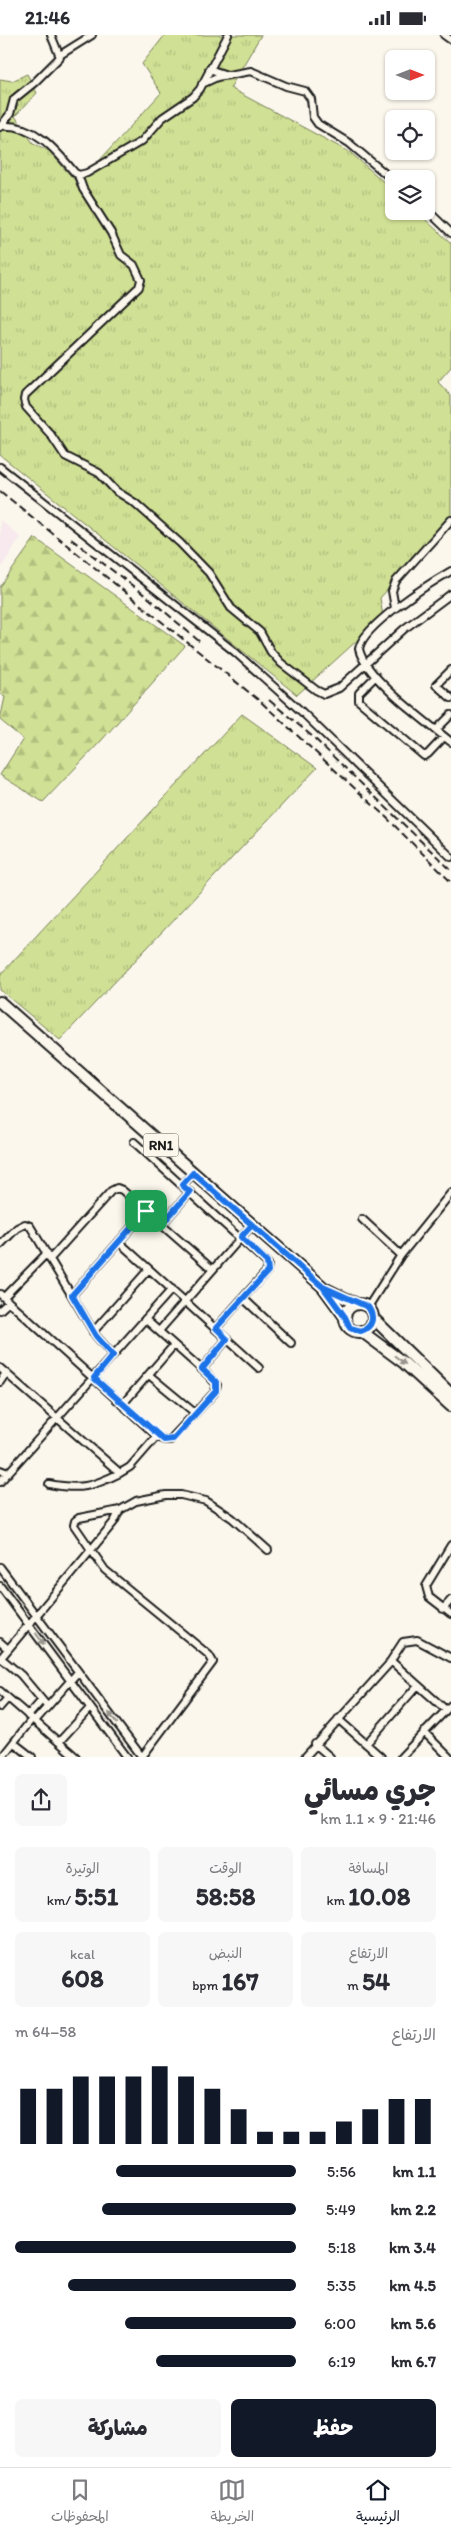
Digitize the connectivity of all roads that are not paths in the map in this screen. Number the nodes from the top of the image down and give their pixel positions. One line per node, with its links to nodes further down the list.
1 (51, 35): 6 (street)
2 (92, 35): 6 (street)
3 (228, 35): 7 (street)
4 (444, 35): 5 (street)
5 (451, 40)
6 (60, 55): 10 (street)
7 (209, 69): 8 (street); 9 (street)
8 (227, 75): 9 (street); 11 (street)
9 (202, 84): 12 (street)
10 (1, 127): 12 (street)
11 (385, 173)
12 (78, 175): 20 (street)
13 (435, 218): 14 (street)
14 (451, 233)
15 (0, 467): 28 (street)
16 (451, 520): 19 (street)
17 (451, 571): 19 (street)
18 (451, 594): 20 (street)
19 (395, 608): 20 (street)
20 (365, 663): 22 (street)
21 (451, 670): 23 (street)
22 (376, 676): 25 (street); 26 (street)
23 (451, 698)
24 (451, 715): 25 (street)
25 (436, 730): 26 (street)
26 (444, 737): 27 (street)
27 (451, 743)
28 (451, 857)
29 (0, 1002): 31 (main road, RN1)
30 (134, 1142): 32 (street)
31 (193, 1173): 32 (street); 38 (main road, RN1)
32 (182, 1185): 33 (street)
33 (190, 1192): 37 (street); 39 (street)
34 (451, 1193): 42 (street)
35 (146, 1211): 37 (street); 40 (street); 43 (street)
36 (362, 1219): 42 (street)
37 (162, 1224): 44 (street)
38 (252, 1225): 39 (street); 46 (main road, RN1)
39 (241, 1237): 44 (street); 50 (street)
40 (119, 1242): 45 (street); 48 (street)
41 (0, 1245): 43 (street)
42 (401, 1255): 53 (street)
43 (48, 1256): 48 (street); 49 (street)
44 (212, 1269): 51 (street)
45 (148, 1270): 47 (street); 61 (street)
46 (323, 1287): 52 (main road, RN1); 55 (main road, RN1)
47 (172, 1289): 51 (street); 57 (street)
48 (72, 1295): 61 (street)
49 (4, 1297): 54 (street); 71 (street)
50 (243, 1298): 58 (street); 63 (street)
51 (184, 1301): 58 (street); 59 (street)
52 (357, 1304): 53 (main road, RN1); 55 (main road)
53 (368, 1307): 56 (main road)
54 (0, 1310)
55 (345, 1317): 60 (main road, RN1)
56 (373, 1318): 60 (main road); 73 (main road)
57 (145, 1319): 59 (street); 65 (street)
58 (216, 1328): 62 (street)
59 (159, 1331): 64 (street)
60 (361, 1331): 75 (main road, RN1, one-way to 75)
61 (93, 1332): 65 (street)
62 (227, 1339): 67 (street); 68 (street)
63 (291, 1343)
64 (174, 1345): 68 (street); 70 (street)
65 (113, 1355): 71 (street)
66 (0, 1368): 69 (street)
67 (259, 1368)
68 (202, 1369): 76 (street)
69 (6, 1373): 72 (street); 77 (street)
70 (150, 1375): 74 (street); 76 (street)
71 (94, 1378): 74 (street); 77 (street)
72 (0, 1382)
73 (451, 1394)
74 (122, 1405): 78 (street)
75 (451, 1405)
76 (195, 1413): 78 (street)
77 (57, 1417): 80 (street); 81 (street)
78 (157, 1436): 81 (street)
79 (0, 1469): 80 (street)
80 (8, 1473): 82 (street)
81 (120, 1473): 83 (street)
82 (0, 1482)
83 (48, 1484)
84 (120, 1510): 86 (street); 86 (street); 87 (street)
85 (451, 1545): 91 (street)
86 (91, 1550): 93 (street); 121 (street)
87 (268, 1551)
88 (0, 1567): 93 (street)
89 (0, 1586): 94 (street)
90 (451, 1600): 91 (street)
91 (443, 1609): 92 (street)
92 (451, 1614)
93 (36, 1615): 94 (street); 100 (street)
94 (29, 1623): 96 (street); 101 (street, one-way to 101)
95 (0, 1642): 96 (street)
96 (8, 1649): 98 (street)
97 (451, 1657): 99 (street)
98 (1, 1658): 105 (street)
99 (391, 1661): 102 (street); 111 (street)
100 (78, 1672): 101 (street); 121 (street, one-way to 100)
101 (70, 1680): 106 (street); 108 (street)
102 (418, 1685): 109 (street); 116 (street)
103 (0, 1691): 104 (street)
104 (7, 1699): 107 (street); 110 (street)
105 (42, 1700): 106 (street); 110 (street)
106 (47, 1706): 110 (street)
107 (0, 1707)
108 (90, 1708): 113 (street); 120 (street)
109 (449, 1708): 112 (street)
110 (32, 1719): 113 (street); 114 (street)
111 (338, 1719): 115 (street); 116 (street)
112 (424, 1733): 125 (street); 126 (street)
113 (59, 1742): 119 (street)
114 (14, 1743): 117 (street); 118 (street)
115 (315, 1744): 122 (street); 123 (street)
116 (366, 1745): 124 (street)
117 (2, 1757)
118 (32, 1757)
119 (76, 1757)
120 (127, 1757)
121 (142, 1757)
122 (305, 1757)
123 (330, 1757)
124 (381, 1757)
125 (401, 1757)
126 (449, 1757)

